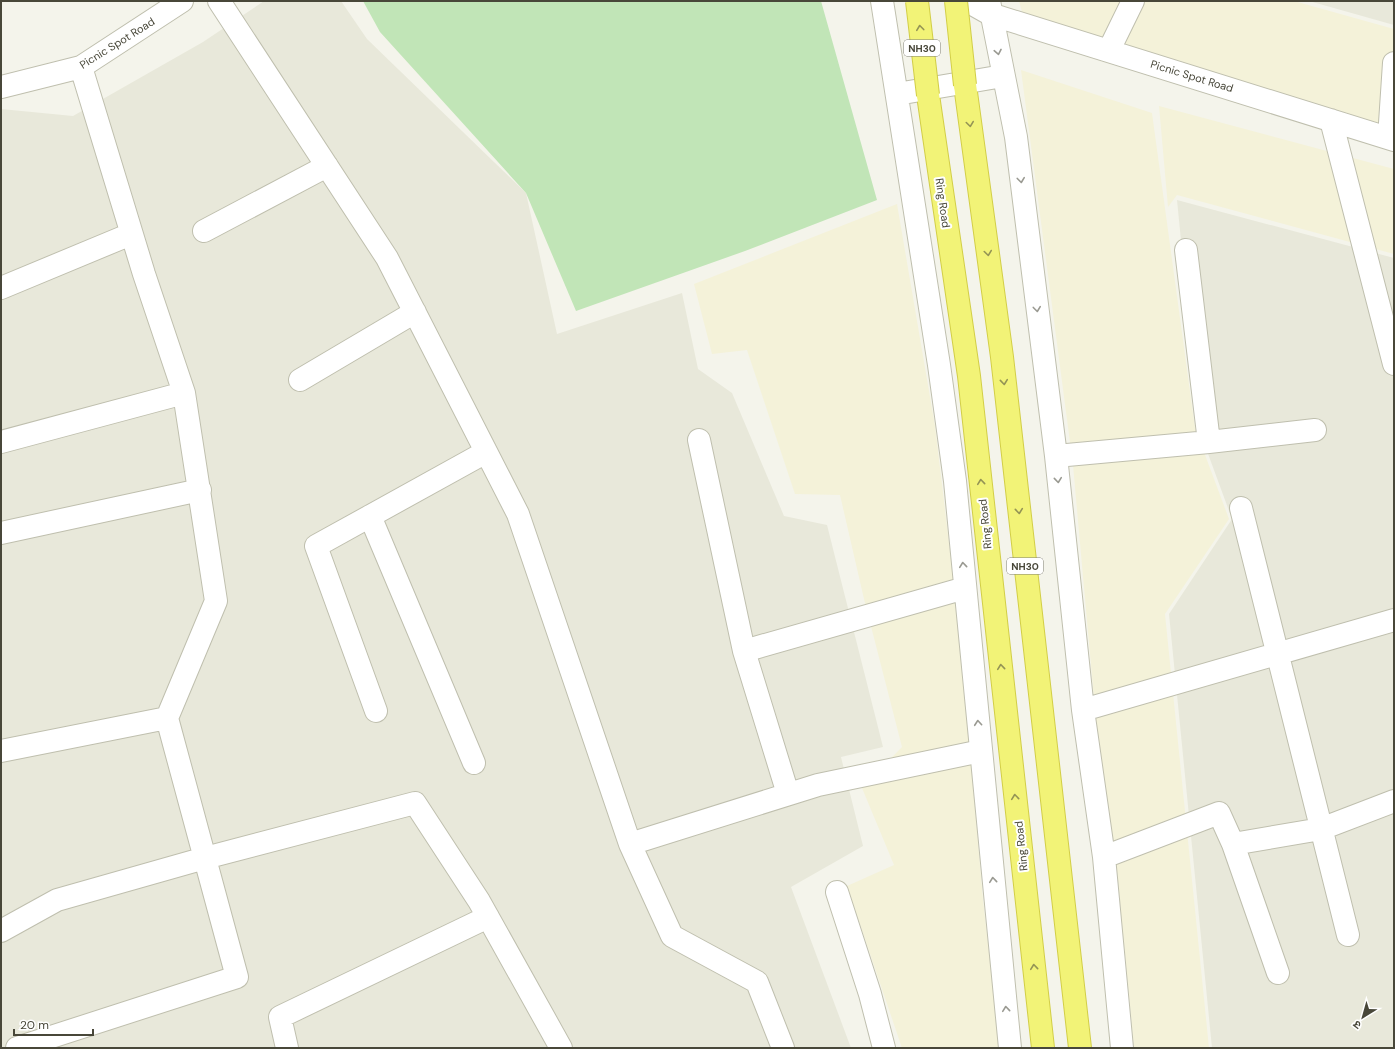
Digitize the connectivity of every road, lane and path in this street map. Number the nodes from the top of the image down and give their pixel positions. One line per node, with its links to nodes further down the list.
1 (182, 1): 11 (street, Picnic Spot Road)
2 (219, 1): 17 (street)
3 (882, 1): 14 (street)
4 (917, 1): 64 (highway, Ring Road / NH30, one-way to 4, bridge)
5 (956, 1): 65 (highway, NH30, one-way to 65, bridge)
6 (967, 1): 8 (street, Picnic Spot Road)
7 (1133, 1): 9 (street)
8 (990, 7): 9 (street, Picnic Spot Road); 12 (street, one-way to 12)
9 (1108, 50): 15 (street, Picnic Spot Road)
10 (1394, 63): 16 (street)
11 (81, 67): 13 (street, Picnic Spot Road); 19 (street)
12 (1003, 76): 14 (street); 31 (street, one-way to 31)
13 (1, 87)
14 (897, 94): 36 (street, one-way to 14)
15 (1331, 120): 16 (street, Picnic Spot Road); 23 (street)
16 (1392, 139)
17 (327, 166): 18 (street); 22 (street)
18 (204, 231)
19 (132, 234): 21 (street); 25 (street)
20 (1186, 250): 29 (street)
21 (1, 288)
22 (415, 312): 24 (street); 30 (street)
23 (1394, 364)
24 (300, 380)
25 (184, 393): 28 (street); 32 (street)
26 (1315, 430): 29 (street)
27 (699, 440): 38 (street)
28 (1, 442)
29 (1209, 442): 31 (street)
30 (486, 452): 34 (street); 49 (street)
31 (1056, 456): 40 (street, one-way to 40)
32 (200, 490): 35 (street); 42 (street)
33 (1241, 508): 39 (street)
34 (370, 516): 41 (street); 45 (street)
35 (1, 533)
36 (965, 588): 38 (street); 43 (street, one-way to 36)
37 (1394, 620): 39 (street)
38 (744, 651): 46 (street)
39 (1277, 654): 40 (street); 48 (street)
40 (1084, 710): 51 (street)
41 (376, 711)
42 (167, 718): 44 (street); 52 (street)
43 (981, 750): 46 (street); 63 (street, one-way to 43)
44 (1, 751)
45 (474, 763)
46 (788, 794): 49 (street)
47 (1394, 801): 48 (street)
48 (1321, 829): 50 (street); 56 (street)
49 (630, 844): 61 (street)
50 (1233, 844): 51 (street); 57 (street)
51 (1104, 857): 66 (street)
52 (205, 858): 54 (street); 55 (street); 58 (street)
53 (838, 892): 62 (street)
54 (488, 917): 59 (street); 60 (street)
55 (1, 932)
56 (1348, 935)
57 (1278, 973)
58 (17, 1048)
59 (286, 1048)
60 (561, 1048)
61 (783, 1048)
62 (884, 1048)
63 (1010, 1048)
64 (1043, 1048)
65 (1080, 1048)
66 (1122, 1048)

